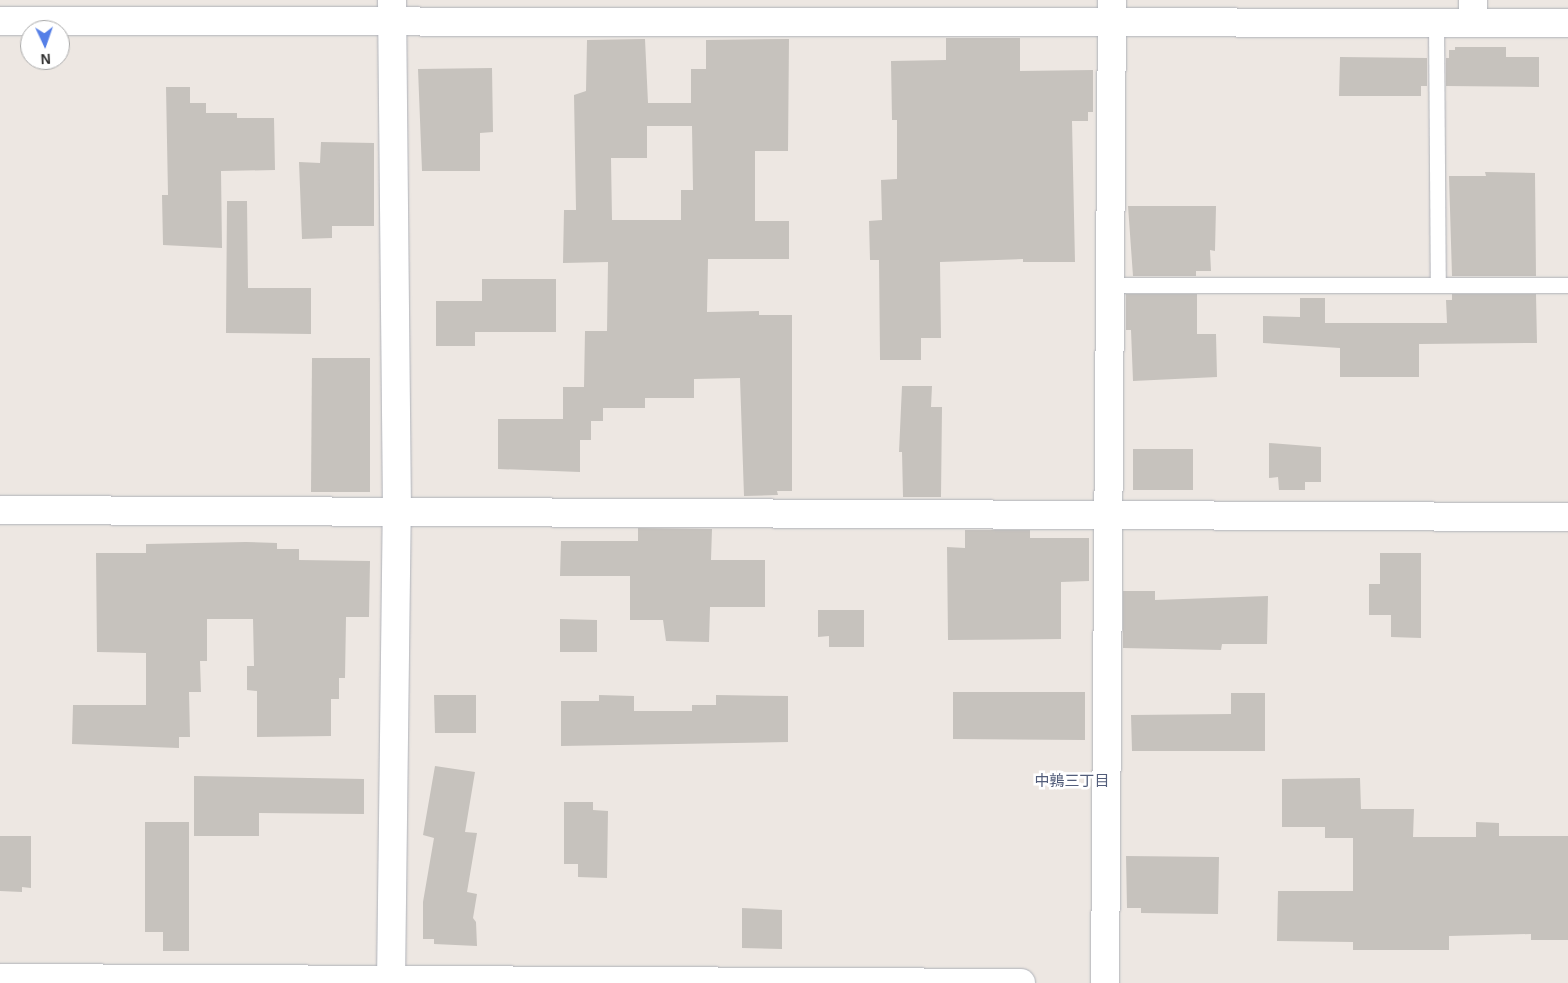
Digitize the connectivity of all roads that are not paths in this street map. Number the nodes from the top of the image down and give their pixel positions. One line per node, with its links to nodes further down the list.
1 (1112, 10): 2 (street); 6 (street); 8 (street)
2 (628, 11): 3 (street)
3 (392, 12): 5 (street); 12 (street)
4 (1473, 12): 6 (street); 7 (street)
5 (0, 21)
6 (1436, 23): 9 (lane)
7 (1568, 23)
8 (1110, 285): 9 (lane); 13 (street)
9 (1438, 285): 10 (lane)
10 (1568, 285)
11 (0, 510): 12 (street)
12 (397, 513): 13 (street); 16 (street)
13 (1109, 514): 14 (street); 18 (street)
14 (1568, 516)
15 (0, 978): 16 (street)
16 (391, 982): 17 (street)
17 (1021, 983)
18 (1105, 983)

